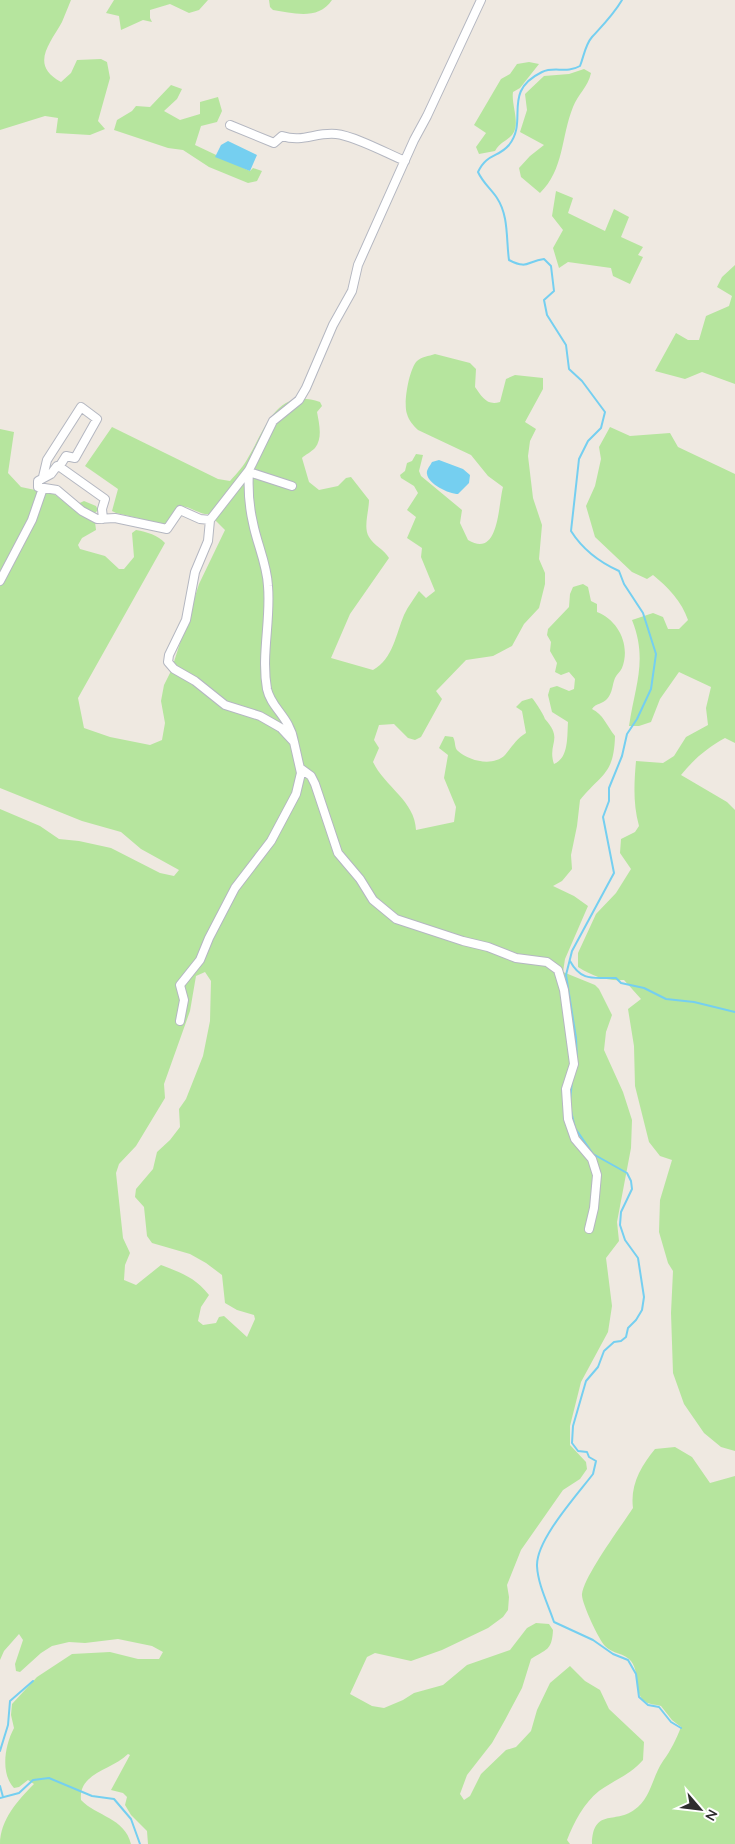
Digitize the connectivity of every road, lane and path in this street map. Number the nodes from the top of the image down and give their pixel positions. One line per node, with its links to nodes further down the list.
1 (481, 0): 3 (street)
2 (230, 125): 3 (street)
3 (405, 161): 5 (street)
4 (59, 466): 6 (street); 6 (street); 9 (street)
5 (249, 471): 7 (street); 10 (street); 12 (street)
6 (42, 477): 8 (street)
7 (292, 486)
8 (43, 488): 9 (street); 11 (street)
9 (103, 519): 10 (street)
10 (210, 520): 12 (street)
11 (0, 582)
12 (294, 742): 13 (street)
13 (300, 768): 14 (street); 15 (street)
14 (180, 1021)
15 (589, 1229)

